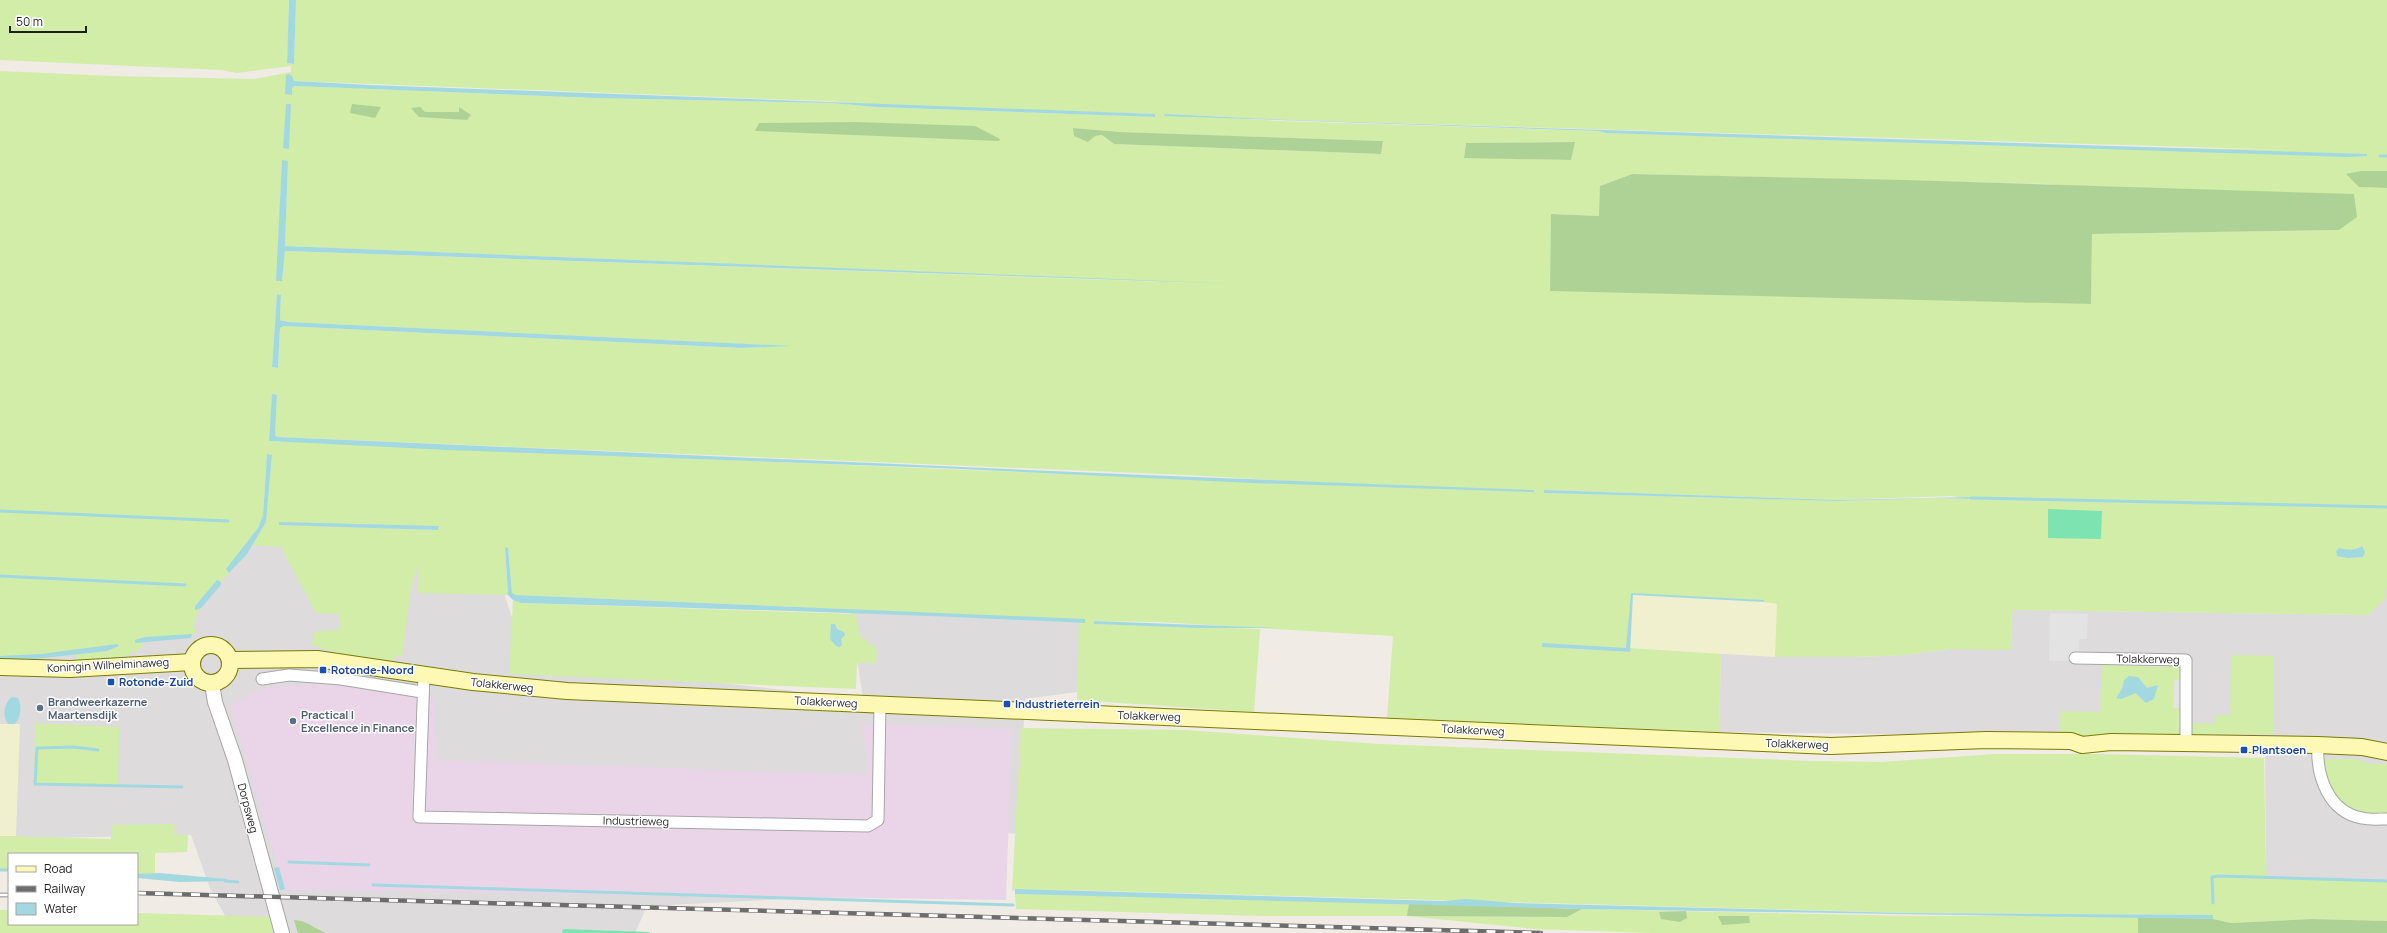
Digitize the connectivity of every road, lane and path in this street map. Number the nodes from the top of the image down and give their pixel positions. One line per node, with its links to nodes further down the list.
1 (2075, 658): 10 (street, Tolakkerweg)
2 (230, 660): 3 (main road); 5 (main road, Tolakkerweg); 7 (main road)
3 (192, 662): 4 (main road, Koningin Wilhelminaweg); 7 (main road)
4 (0, 667)
5 (424, 675): 8 (street, Industrieweg); 9 (main road, Tolakkerweg)
6 (262, 679): 8 (street)
7 (212, 684): 14 (street, Dorpsweg)
8 (422, 692): 9 (street, Industrieweg)
9 (880, 704): 10 (main road, Tolakkerweg)
10 (2186, 744): 11 (main road, Tolakkerweg)
11 (2318, 745): 12 (main road, Tolakkerweg); 13 (street)
12 (2387, 752)
13 (2387, 819)
14 (282, 933)

